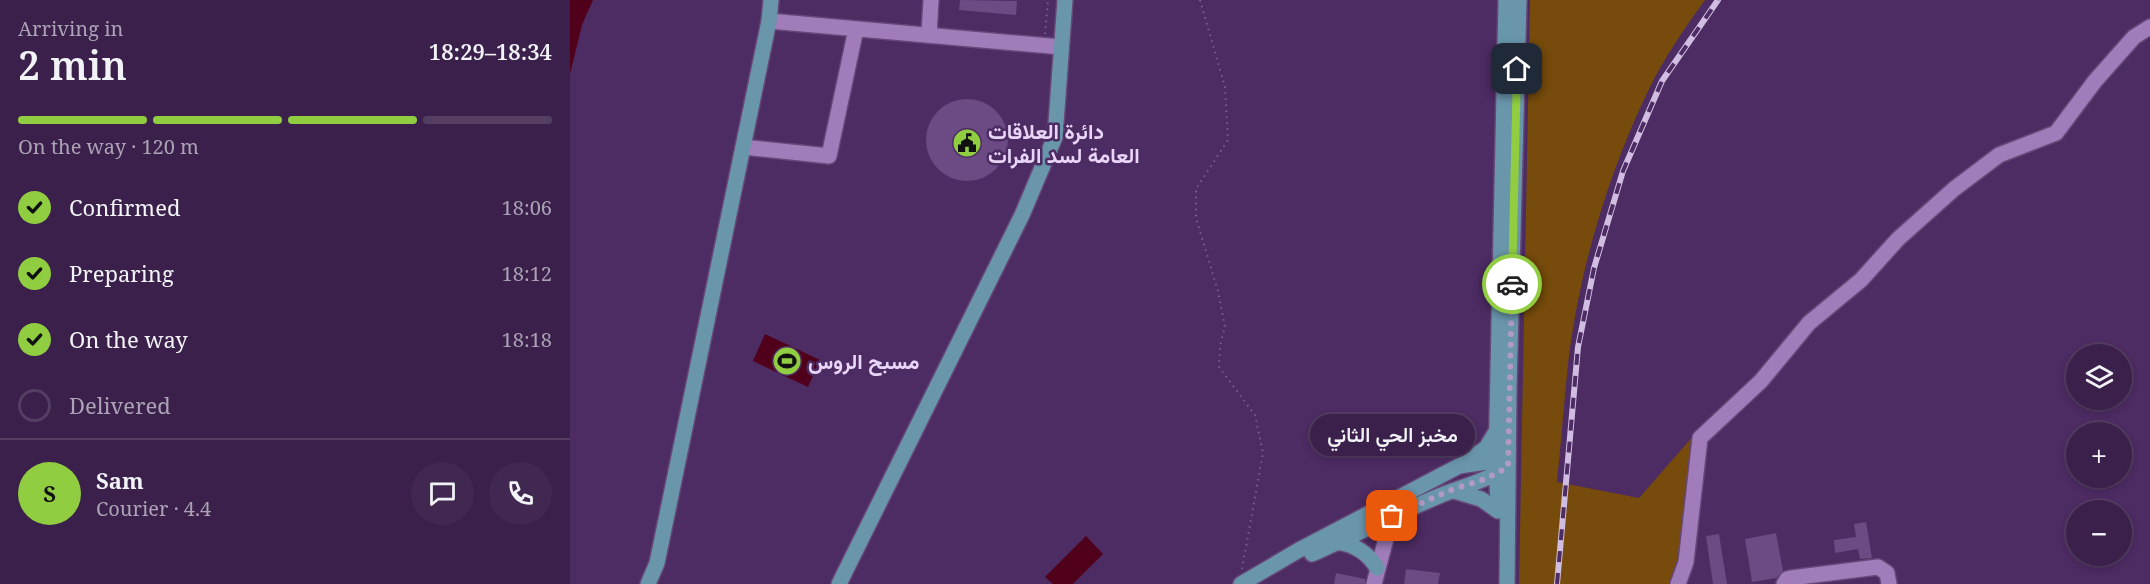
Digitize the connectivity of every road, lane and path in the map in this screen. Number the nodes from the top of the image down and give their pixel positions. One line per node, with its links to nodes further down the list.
1 (771, 0): 8 (main road)
2 (931, 0): 11 (street)
3 (1048, 0): 12 (path)
4 (1065, 0): 13 (main road)
5 (1200, 0): 23 (path)
6 (1506, 0): 15 (main road)
7 (1519, 0): 17 (main road)
8 (769, 21): 10 (street); 14 (main road)
9 (2150, 27): 29 (street)
10 (856, 29): 11 (street); 14 (street)
11 (929, 35): 12 (street)
12 (1044, 46): 13 (street)
13 (1061, 47): 25 (main road)
14 (743, 147): 24 (main road)
15 (1497, 430): 16 (main road); 17 (main road)
16 (1459, 466): 17 (main road); 19 (main road)
17 (1500, 468): 18 (main road); 20 (main road); 28 (main road)
18 (1451, 490): 19 (main road); 20 (main road)
19 (1392, 509): 21 (main road); 22 (street); 23 (main road)
20 (1498, 511): 27 (main road)
21 (1338, 542): 22 (main road); 23 (main road)
22 (1377, 568): 26 (street)
23 (1244, 579)
24 (648, 584)
25 (839, 584)
26 (1374, 584)
27 (1497, 584)
28 (1507, 584)
29 (1678, 584)
30 (1784, 584): 31 (street)
31 (1889, 584)

